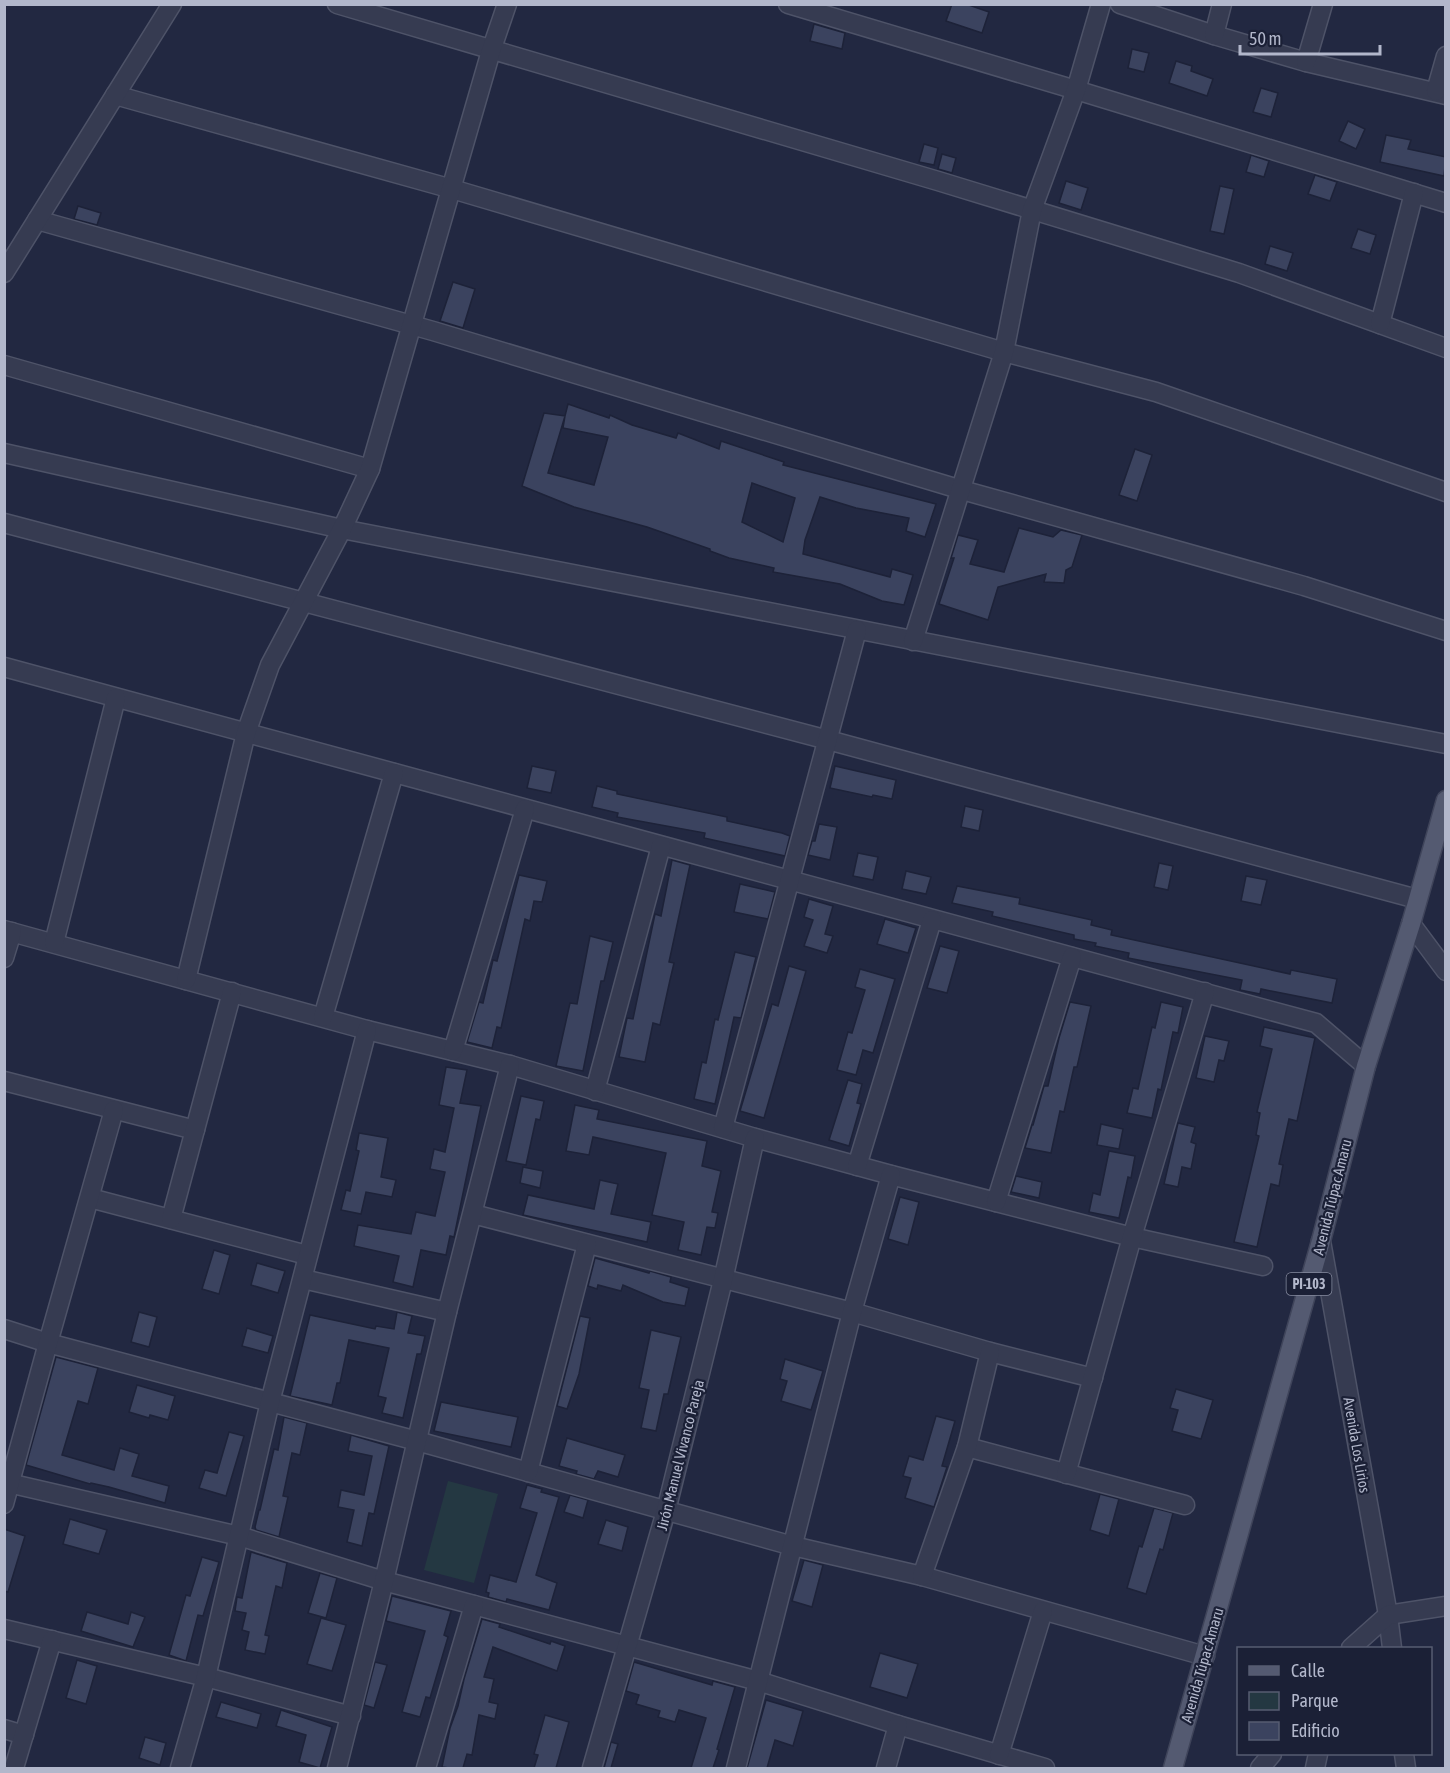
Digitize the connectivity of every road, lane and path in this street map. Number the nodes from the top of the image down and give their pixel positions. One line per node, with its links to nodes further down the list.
1 (172, 4): 15 (street)
2 (337, 4): 10 (street)
3 (507, 4): 10 (street)
4 (788, 4): 13 (street)
5 (1101, 4): 13 (street)
6 (1120, 4): 9 (street)
7 (1222, 4): 9 (street)
8 (1323, 4): 12 (street)
9 (1214, 35): 12 (street)
10 (491, 51): 16 (street); 19 (street)
11 (1446, 56): 14 (street)
12 (1306, 62): 14 (street)
13 (1076, 90): 17 (street); 19 (street)
14 (1441, 93)
15 (116, 96): 16 (street); 20 (street)
16 (452, 189): 22 (street); 25 (street)
17 (1414, 194): 18 (street); 23 (street)
18 (1446, 203)
19 (1032, 210): 23 (street); 25 (street)
20 (38, 220): 21 (street); 22 (street)
21 (4, 273)
22 (411, 324): 28 (street); 29 (street)
23 (1380, 324): 24 (street)
24 (1446, 348)
25 (1004, 352): 29 (street); 30 (street)
26 (4, 365): 28 (street)
27 (4, 453): 32 (street)
28 (370, 469): 32 (street)
29 (962, 490): 35 (street); 36 (street)
30 (1446, 492)
31 (4, 523): 33 (street)
32 (342, 529): 33 (street); 34 (street)
33 (303, 601): 39 (street); 40 (street)
34 (857, 630): 36 (street); 40 (street)
35 (1446, 631)
36 (914, 641): 41 (street)
37 (4, 667): 38 (street)
38 (116, 698): 39 (street); 51 (street)
39 (246, 733): 42 (street); 55 (street)
40 (828, 740): 46 (street); 47 (street)
41 (1446, 744)
42 (394, 773): 43 (street); 58 (street)
43 (525, 809): 45 (street); 60 (street)
44 (1444, 814): 47 (main road, Avenida Túpac Amaru / PI-103)
45 (661, 846): 46 (street); 64 (street)
46 (790, 881): 48 (street); 66 (street)
47 (1418, 899): 49 (main road, Avenida Túpac Amaru / PI-103)
48 (932, 920): 52 (street); 69 (street)
49 (1411, 924): 54 (street); 62 (main road, Avenida Túpac Amaru / PI-103)
50 (8, 931): 51 (street); 53 (street)
51 (54, 943): 55 (street)
52 (1072, 957): 57 (street); 72 (street)
53 (4, 958)
54 (1446, 971)
55 (186, 980): 56 (street)
56 (232, 992): 58 (street); 67 (street)
57 (1205, 992): 62 (street); 75 (street)
58 (323, 1017): 59 (street)
59 (367, 1030): 60 (street); 78 (street)
60 (453, 1051): 61 (street)
61 (510, 1065): 64 (street); 73 (street)
62 (1366, 1066): 76 (main road, Avenida Túpac Amaru / PI-103)
63 (4, 1081): 65 (street)
64 (595, 1090): 66 (street)
65 (114, 1110): 67 (street); 71 (street)
66 (723, 1128): 68 (street)
67 (195, 1130): 74 (street)
68 (755, 1138): 69 (street); 81 (street, Jirón Manuel Vivanco Pareja)
69 (857, 1166): 70 (street)
70 (891, 1175): 72 (street); 83 (street)
71 (90, 1198): 74 (street); 85 (street)
72 (996, 1202): 75 (street)
73 (473, 1214): 77 (street); 82 (street)
74 (171, 1220): 78 (street)
75 (1132, 1237): 79 (street); 87 (street)
76 (1321, 1241): 104 (street, Avenida Los Lirios); 110 (main road, Avenida Túpac Amaru / PI-103)
77 (587, 1244): 81 (street); 91 (street)
78 (307, 1255): 80 (street)
79 (1263, 1266)
80 (303, 1279): 82 (street); 88 (street)
81 (723, 1280): 83 (street); 96 (street, Jirón Manuel Vivanco Pareja)
82 (447, 1312): 89 (street)
83 (852, 1312): 86 (street); 98 (street)
84 (4, 1329): 85 (street)
85 (48, 1343): 88 (street); 93 (street)
86 (990, 1352): 87 (street); 90 (street)
87 (1093, 1378): 92 (street)
88 (270, 1402): 89 (street); 97 (street)
89 (417, 1441): 91 (street); 100 (street)
90 (967, 1447): 92 (street); 99 (street)
91 (528, 1472): 96 (street)
92 (1066, 1474): 95 (street)
93 (7, 1483): 94 (street); 97 (street)
94 (4, 1504)
95 (1185, 1505)
96 (666, 1511): 98 (street); 107 (street, Jirón Manuel Vivanco Pareja)
97 (239, 1536): 100 (street); 111 (street)
98 (794, 1546): 99 (street); 112 (street)
99 (922, 1576): 103 (street)
100 (384, 1581): 101 (street); 113 (street)
101 (474, 1605): 107 (street); 122 (street)
102 (1446, 1606): 104 (street)
103 (1043, 1611): 110 (street); 117 (street)
104 (1388, 1615): 108 (street); 109 (street, Avenida Los Lirios)
105 (4, 1629): 106 (street)
106 (52, 1640): 111 (street); 116 (street)
107 (627, 1646): 112 (street); 123 (street, Jirón Manuel Vivanco Pareja)
108 (1352, 1647)
109 (1392, 1647)
110 (1205, 1656): 127 (main road, Avenida Túpac Amaru / PI-103)
111 (206, 1677): 113 (street); 120 (street)
112 (758, 1681): 114 (street); 124 (street)
113 (351, 1716): 121 (street)
114 (898, 1725): 117 (street); 125 (street)
115 (4, 1729): 116 (street)
116 (24, 1735): 119 (street)
117 (999, 1755): 126 (street)
118 (1271, 1755): 128 (street)
119 (14, 1768)
120 (180, 1768)
121 (337, 1768)
122 (426, 1768)
123 (592, 1768)
124 (736, 1768)
125 (886, 1768)
126 (1045, 1768)
127 (1173, 1768)
128 (1260, 1768)

